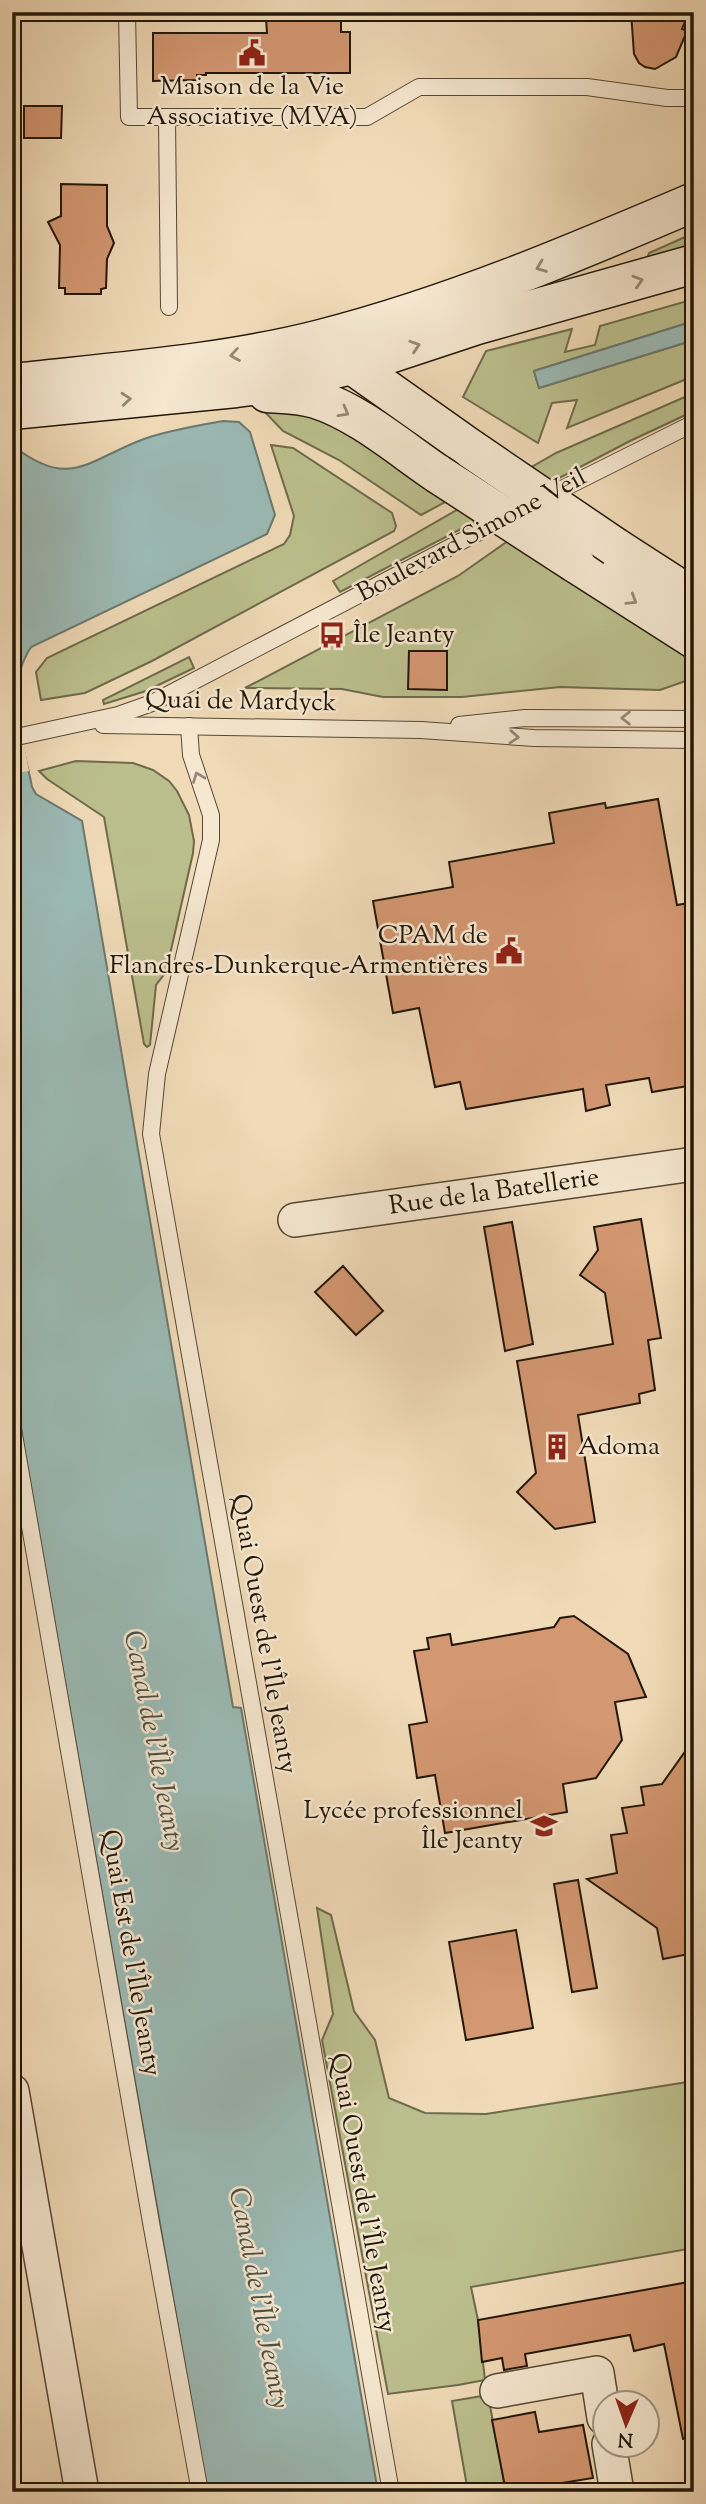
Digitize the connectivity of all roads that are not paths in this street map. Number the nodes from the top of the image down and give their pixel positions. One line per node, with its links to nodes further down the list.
1 (127, 12): 3 (lane)
2 (694, 98): 3 (lane)
3 (167, 117): 7 (lane)
4 (694, 202): 9 (main road, one-way to 9)
5 (694, 226): 8 (main road)
6 (694, 264): 8 (main road, one-way to 6)
7 (169, 307)
8 (477, 325): 10 (main road, one-way to 8)
9 (303, 343): 10 (main road); 13 (main road, one-way to 13)
10 (353, 365): 12 (main road); 16 (main road, bridge)
11 (12, 383): 13 (main road)
12 (205, 391): 13 (main road, one-way to 12); 17 (main road, one-way to 17, bridge)
13 (57, 392): 14 (main road)
14 (12, 410)
15 (694, 423): 20 (lane, Boulevard Simone Veil)
16 (694, 598)
17 (694, 639)
18 (694, 719): 21 (lane, Quai de Mardyck, one-way to 21)
19 (189, 726): 20 (lane, Quai de Mardyck); 21 (lane, Quai de Mardyck); 33 (lane, Quai Ouest de l'Île Jeanty, one-way to 19)
20 (59, 728): 22 (lane)
21 (422, 730): 23 (lane, Quai de Mardyck, one-way to 23)
22 (12, 738)
23 (694, 740)
24 (694, 1164): 25 (street, Rue de la Batellerie)
25 (295, 1220)
26 (12, 1423): 32 (lane, Quai Est de l'Île Jeanty)
27 (12, 2091): 31 (street)
28 (599, 2388): 29 (street)
29 (497, 2390)
30 (611, 2458): 34 (street)
31 (82, 2492)
32 (201, 2492)
33 (391, 2492)
34 (617, 2492)

